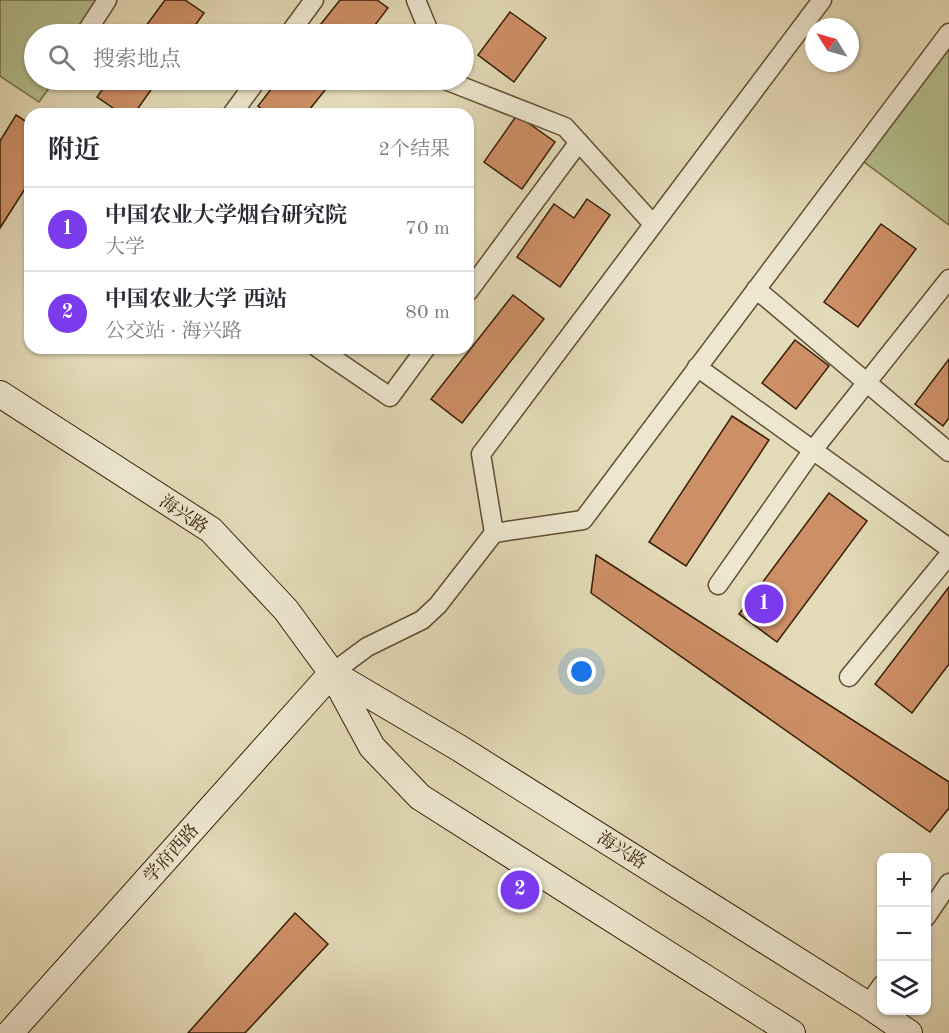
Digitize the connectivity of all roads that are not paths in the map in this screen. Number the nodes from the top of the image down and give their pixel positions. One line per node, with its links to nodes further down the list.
1 (106, 0): 5 (street)
2 (314, 0): 6 (street)
3 (416, 0): 7 (street)
4 (822, 0): 13 (street)
5 (91, 24)
6 (296, 24)
7 (426, 24)
8 (949, 33): 16 (street)
9 (250, 90): 11 (street)
10 (471, 90): 12 (street)
11 (236, 108)
12 (579, 142): 13 (street); 15 (street)
13 (653, 224): 24 (street)
14 (949, 279): 20 (street)
15 (474, 284)
16 (756, 289): 19 (street); 20 (street)
17 (327, 354): 18 (street)
18 (422, 354)
19 (697, 367): 22 (street); 24 (street)
20 (867, 383): 22 (street); 23 (street)
21 (0, 394): 28 (street, 海兴路)
22 (813, 450): 25 (street); 27 (street)
23 (949, 452)
24 (494, 533): 28 (street)
25 (949, 548)
26 (949, 555): 29 (street)
27 (718, 585)
28 (332, 673): 32 (street, 海兴路); 33 (street, 学府西路); 34 (street, 海兴路)
29 (849, 677)
30 (949, 883): 31 (street)
31 (931, 911)
32 (875, 995): 35 (street, 海兴路)
33 (10, 1033)
34 (792, 1033)
35 (909, 1033)

